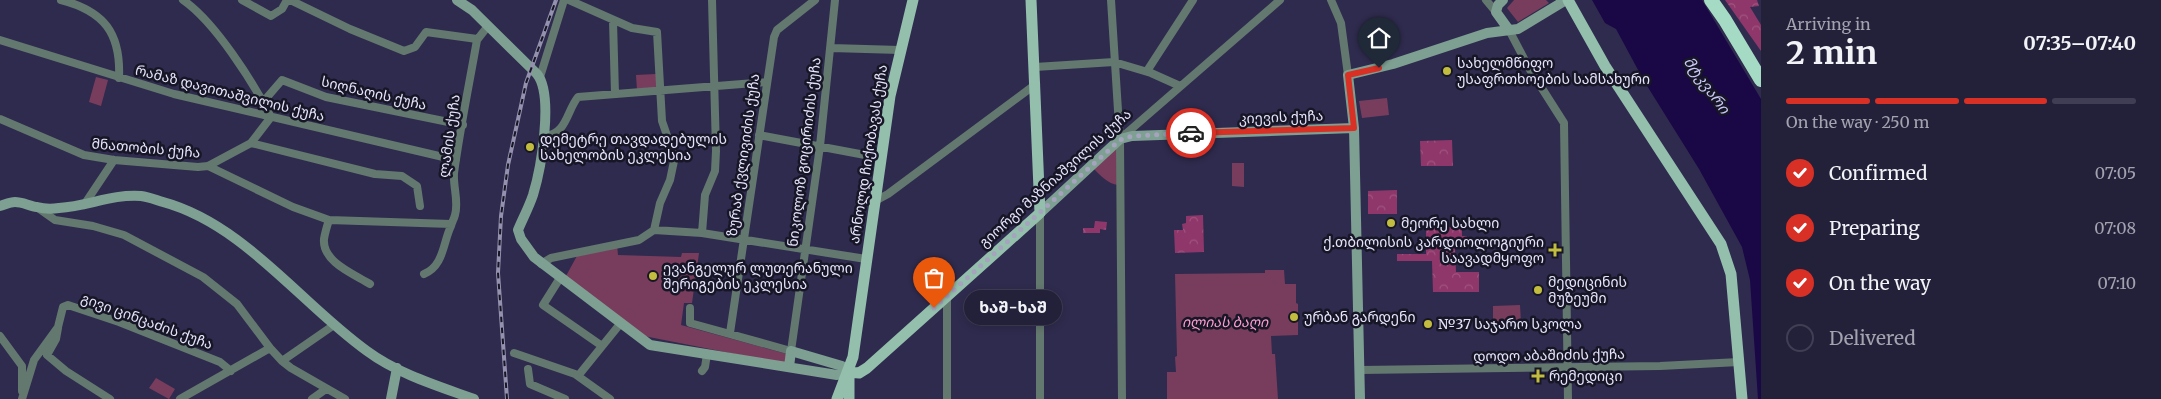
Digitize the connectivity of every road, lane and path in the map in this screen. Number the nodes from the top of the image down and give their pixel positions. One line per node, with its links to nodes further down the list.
1 (61, 0): 37 (street)
2 (242, 0): 3 (street)
3 (288, 0): 27 (street)
4 (457, 0): 24 (street)
5 (564, 0): 36 (street)
6 (570, 0): 23 (street)
7 (712, 0): 42 (street)
8 (815, 0): 39 (street, ზურაბ ქვლივიძის ქუჩა)
9 (835, 0): 29 (street, ნიკოლოზ გოცირიძის ქუჩა)
10 (912, 0): 30 (main road, არნოლდ ჩიქობავას ქუჩა)
11 (1031, 0): 32 (main road)
12 (1111, 0): 31 (street)
13 (1193, 0): 34 (street)
14 (1280, 0): 41 (street, გიორგი მაზნიაშვილის ქუჩა)
15 (1331, 0): 35 (street)
16 (1486, 0): 22 (street)
17 (1503, 0): 22 (street)
18 (1567, 0): 26 (street); 91 (main road)
19 (1711, 0): 38 (highway)
20 (1719, 0): 33 (highway)
21 (187, 1): 45 (street)
22 (1498, 14): 25 (street); 26 (street)
23 (612, 21): 43 (street); 44 (street)
24 (488, 26): 27 (street); 36 (street)
25 (1497, 30): 26 (street); 35 (street)
26 (1509, 30): 93 (street)
27 (477, 39): 48 (street, ლამის ქუჩა)
28 (0, 40): 37 (street, რამაზ დავითაშვილის ქუჩა)
29 (831, 48): 30 (street); 54 (street, ნიკოლოზ გოცირიძის ქუჩა)
30 (900, 50): 55 (main road, არნოლდ ჩიქობავას ქუჩა)
31 (1114, 62): 32 (street); 34 (street); 52 (street)
32 (1035, 67): 40 (main road)
33 (1761, 67)
34 (1147, 71): 41 (street)
35 (1348, 75): 49 (street)
36 (539, 76): 51 (street)
37 (119, 78): 46 (street, რამაზ დავითაშვილის ქუჩა)
38 (1761, 80)
39 (767, 82): 42 (street); 50 (street, ზურაბ ქვლივიძის ქუჩა)
40 (1036, 84): 60 (street); 66 (main road)
41 (1180, 86): 52 (street, გიორგი მაზნიაშვილის ქუჩა)
42 (713, 87): 43 (street); 70 (street)
43 (661, 90): 44 (street); 69 (street)
44 (616, 94): 51 (street)
45 (263, 102): 46 (street); 48 (street, სიღნაღის ქუჩა)
46 (271, 117): 53 (street); 57 (street, რამაზ დავითაშვილის ქუჩა)
47 (0, 119): 56 (street, მნათობის ქუჩა)
48 (463, 125): 57 (street, ლამის ქუჩა)
49 (1354, 128): 52 (street, კიევის ქუჩა); 96 (street)
50 (759, 135): 54 (street); 71 (street, ზურაბ ქვლივიძის ქუჩა)
51 (545, 136): 74 (street)
52 (1120, 140): 66 (street, გიორგი მაზნიაშვილის ქუჩა); 115 (street)
53 (251, 143): 58 (street); 64 (street)
54 (820, 146): 55 (street); 72 (street, ნიკოლოზ გოცირიძის ქუჩა)
55 (881, 158): 60 (main road, არნოლდ ჩიქობავას ქუჩა)
56 (114, 160): 58 (street, მნათობის ქუჩა); 62 (street)
57 (456, 160): 68 (street, ლამის ქუჩა)
58 (208, 166): 67 (street)
59 (0, 198): 61 (street)
60 (875, 201): 73 (main road, არნოლდ ჩიქობავას ქუჩა)
61 (14, 202): 63 (street); 65 (street)
62 (84, 205): 65 (street); 81 (street)
63 (0, 206)
64 (420, 206)
65 (38, 208): 86 (street)
66 (1040, 213): 78 (main road, გიორგი მაზნიაშვილის ქუჩა); 114 (street)
67 (329, 220): 68 (street); 77 (street)
68 (451, 224): 75 (street, ლამის ქუჩა)
69 (654, 230): 70 (street); 74 (street)
70 (702, 232): 71 (street)
71 (744, 239): 72 (street); 83 (street, ზურაბ ქვლივიძის ქუჩა)
72 (806, 250): 73 (street); 87 (street, ნიკოლოზ გოცირიძის ქუჩა)
73 (866, 259): 100 (main road, არნოლდ ჩიქობავას ქუჩა)
74 (541, 264): 76 (street)
75 (424, 274)
76 (560, 278): 80 (street); 85 (street)
77 (370, 284)
78 (947, 296): 100 (main road, გიორგი მაზნიაშვილის ქუჩა); 113 (street)
79 (690, 308): 83 (street)
80 (620, 324): 85 (street); 89 (street)
81 (334, 325): 90 (street); 94 (street)
82 (58, 327): 97 (street, გივი ცინცაძის ქუჩა); 104 (street, გივი ცინცაძის ქუჩა); 105 (street)
83 (730, 333): 87 (street)
84 (0, 336): 104 (street)
85 (602, 346): 99 (street)
86 (270, 348): 90 (street); 97 (street)
87 (791, 351): 92 (street, ნიკოლოზ გოცირიძის ქუჩა); 100 (street)
88 (514, 353): 99 (street)
89 (706, 354): 92 (street); 98 (street)
90 (282, 360): 101 (street)
91 (1739, 362): 93 (street, დოდო აბაშიძის ქუჩა); 103 (main road)
92 (789, 367): 100 (street)
93 (1567, 367): 96 (street, დოდო აბაშიძის ქუჩა); 117 (street)
94 (397, 368): 108 (street); 109 (street)
95 (528, 369): 110 (street)
96 (1360, 370): 116 (street)
97 (231, 371): 102 (street)
98 (702, 371)
99 (578, 376): 111 (street)
100 (848, 383): 112 (main road)
101 (326, 389): 106 (street); 107 (street)
102 (182, 398)
103 (1741, 398)
104 (22, 399)
105 (110, 399)
106 (312, 399)
107 (345, 399)
108 (391, 399)
109 (474, 399)
110 (565, 399)
111 (610, 399)
112 (837, 399)
113 (947, 399)
114 (1040, 399)
115 (1122, 399)
116 (1360, 399)
117 (1568, 399)

